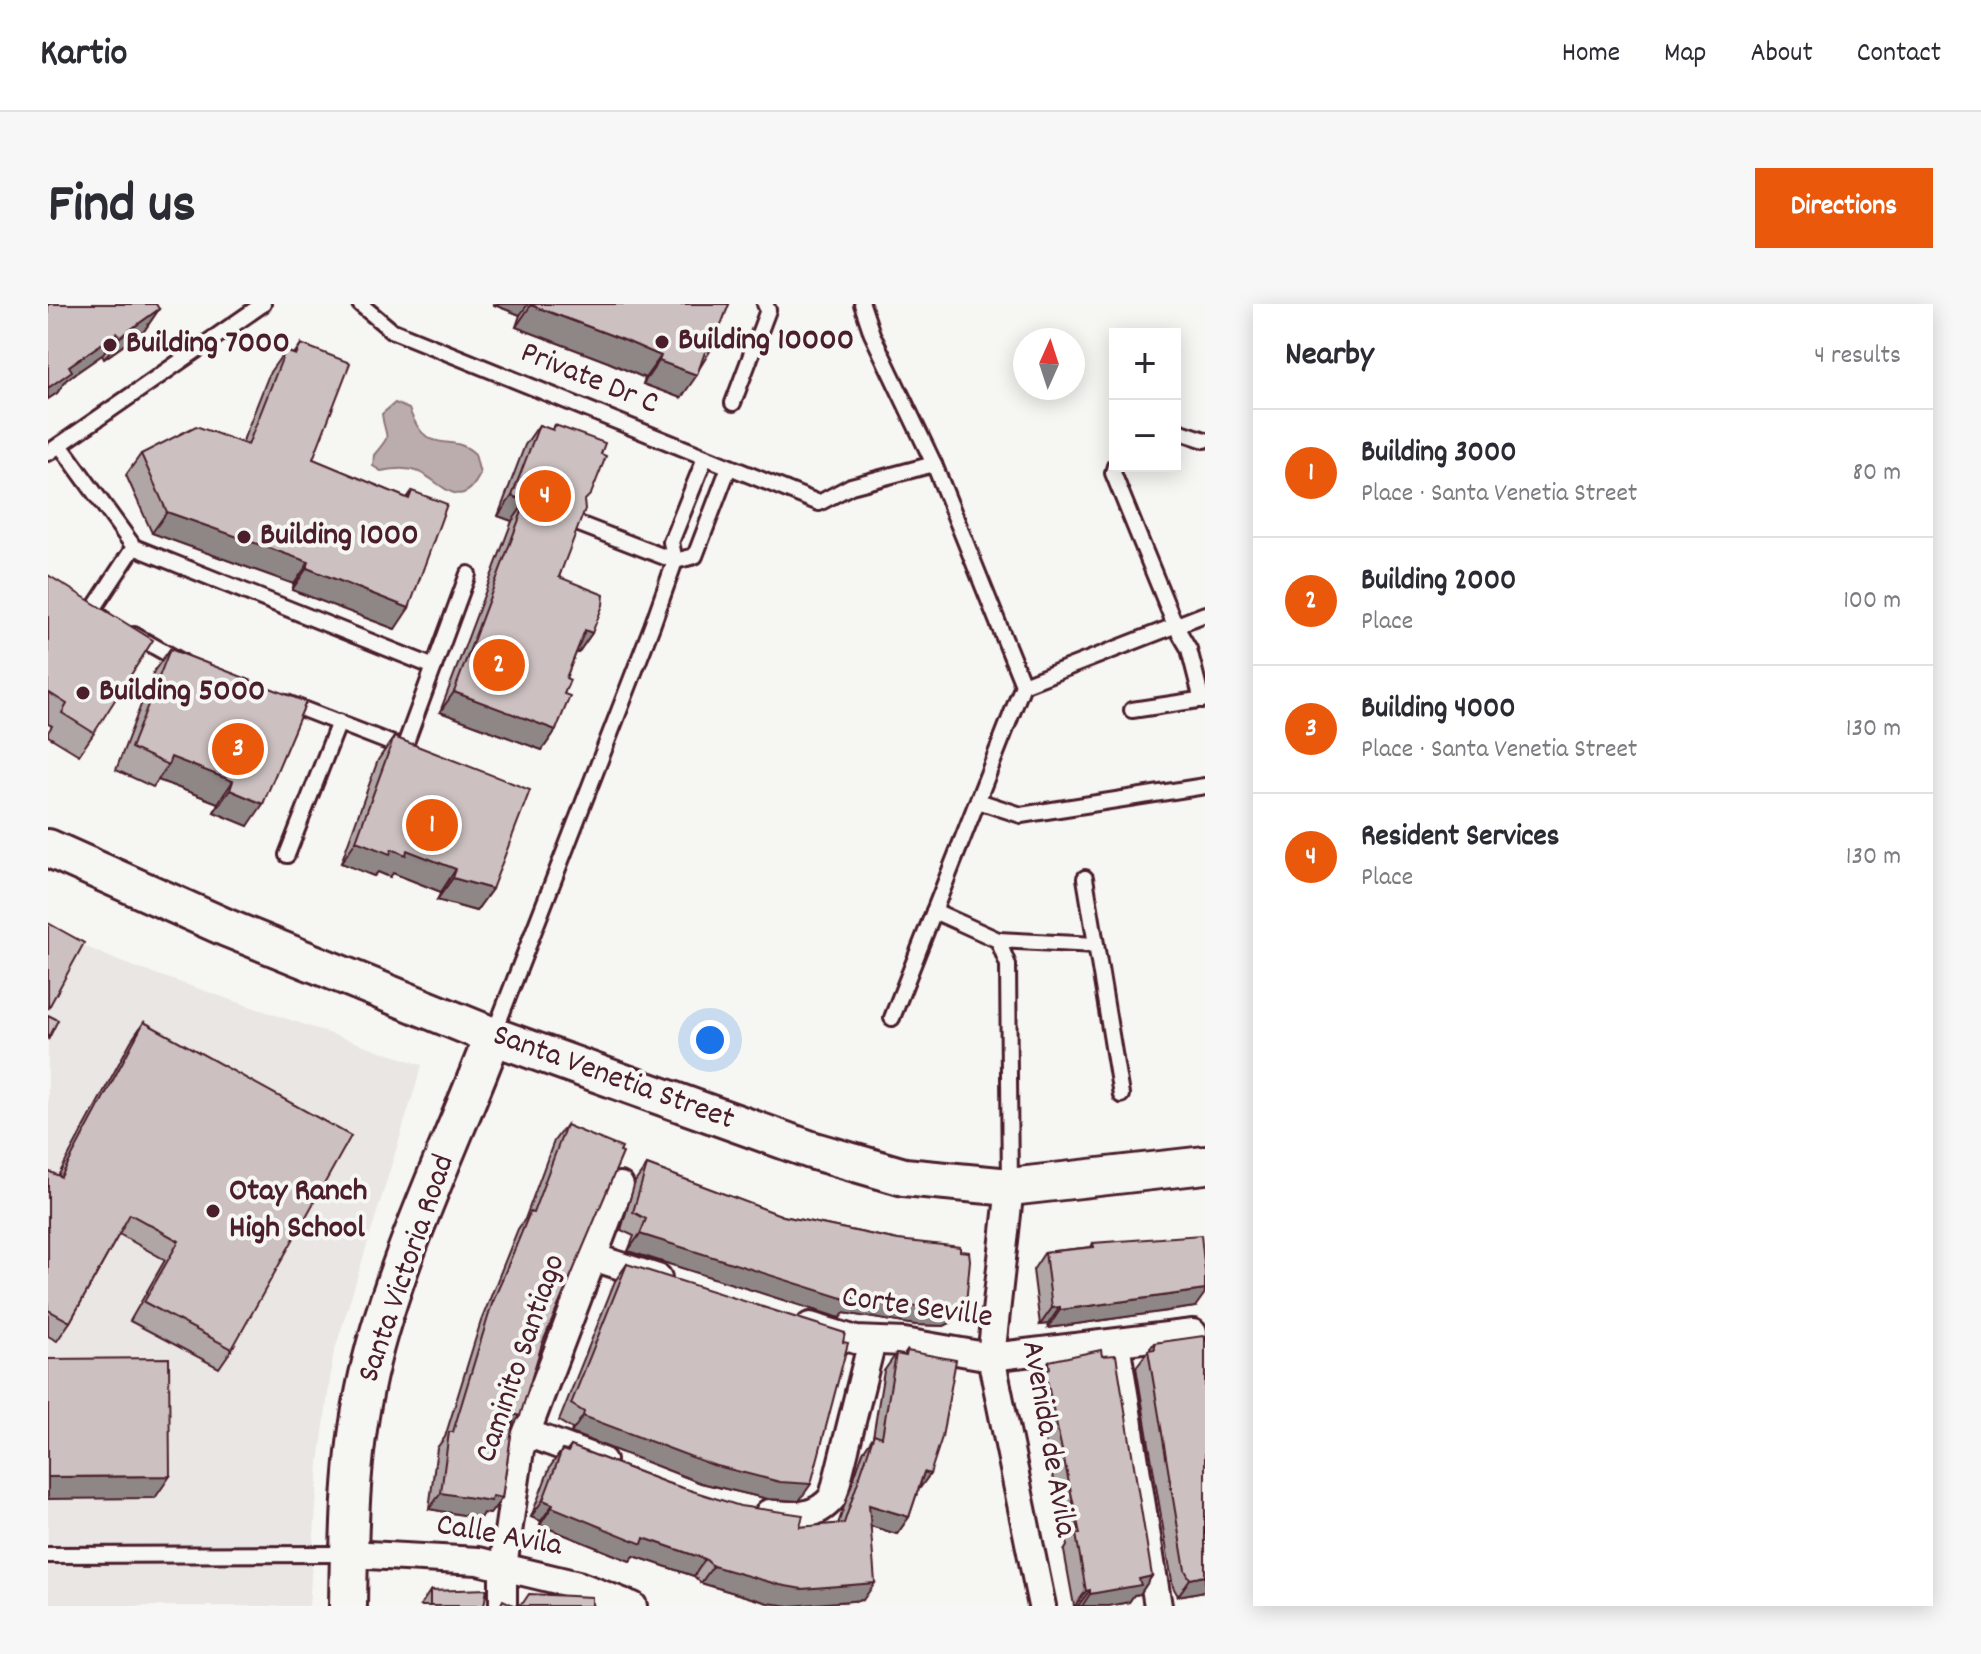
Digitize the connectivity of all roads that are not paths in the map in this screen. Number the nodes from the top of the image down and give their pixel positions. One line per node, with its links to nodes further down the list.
1 (263, 304): 8 (lane)
2 (360, 304): 9 (lane, Private Dr C)
3 (765, 304): 5 (lane)
4 (862, 304): 10 (lane)
5 (733, 403)
6 (1181, 432): 7 (lane)
7 (1205, 440)
8 (54, 449): 13 (lane)
9 (716, 462): 10 (lane, Private Dr C); 14 (lane); 14 (lane)
10 (934, 464): 20 (lane)
11 (1113, 472): 17 (lane)
12 (579, 524): 14 (lane)
13 (134, 547): 18 (lane); 19 (lane)
14 (675, 561): 34 (lane)
15 (468, 574): 18 (lane)
16 (1205, 614): 17 (lane)
17 (1175, 625): 20 (lane); 22 (lane)
18 (434, 667): 24 (lane)
19 (202, 670)
20 (1023, 685): 26 (lane)
21 (271, 696): 24 (lane)
22 (1203, 699): 23 (lane)
23 (1132, 710)
24 (339, 722): 28 (lane)
25 (1205, 786): 26 (lane)
26 (978, 801): 30 (lane)
27 (48, 848): 34 (street, Santa Venetia Street)
28 (287, 855)
29 (1085, 878): 32 (lane)
30 (934, 911): 31 (lane); 33 (lane)
31 (998, 940): 32 (lane); 38 (lane)
32 (1096, 945): 35 (lane)
33 (892, 1018)
34 (493, 1036): 38 (street, Santa Venetia Street); 49 (street, Santa Victoria Road)
35 (1121, 1095)
36 (1205, 1165): 38 (street, Santa Venetia Street)
37 (620, 1186): 39 (street, Caminito Santiago)
38 (1010, 1187): 45 (street, Avenida de Avila)
39 (593, 1257): 40 (street); 46 (street, Caminito Santiago)
40 (681, 1285)
41 (784, 1319): 43 (street, Corte Seville)
42 (1193, 1333): 44 (street, Corte Seville)
43 (872, 1341): 45 (street, Corte Seville); 48 (street)
44 (1116, 1343): 45 (street, Corte Seville); 56 (street)
45 (991, 1357): 55 (street, Avenida de Avila)
46 (527, 1433): 47 (street); 51 (street, Caminito Santiago)
47 (627, 1471)
48 (744, 1508)
49 (349, 1554): 50 (lane); 51 (street, Calle Avila); 52 (street, Santa Victoria Road)
50 (48, 1555)
51 (503, 1567): 53 (street, Caminito Santiago); 54 (street, Calle Avila)
52 (348, 1606)
53 (503, 1606)
54 (633, 1606)
55 (1042, 1606)
56 (1158, 1606)

